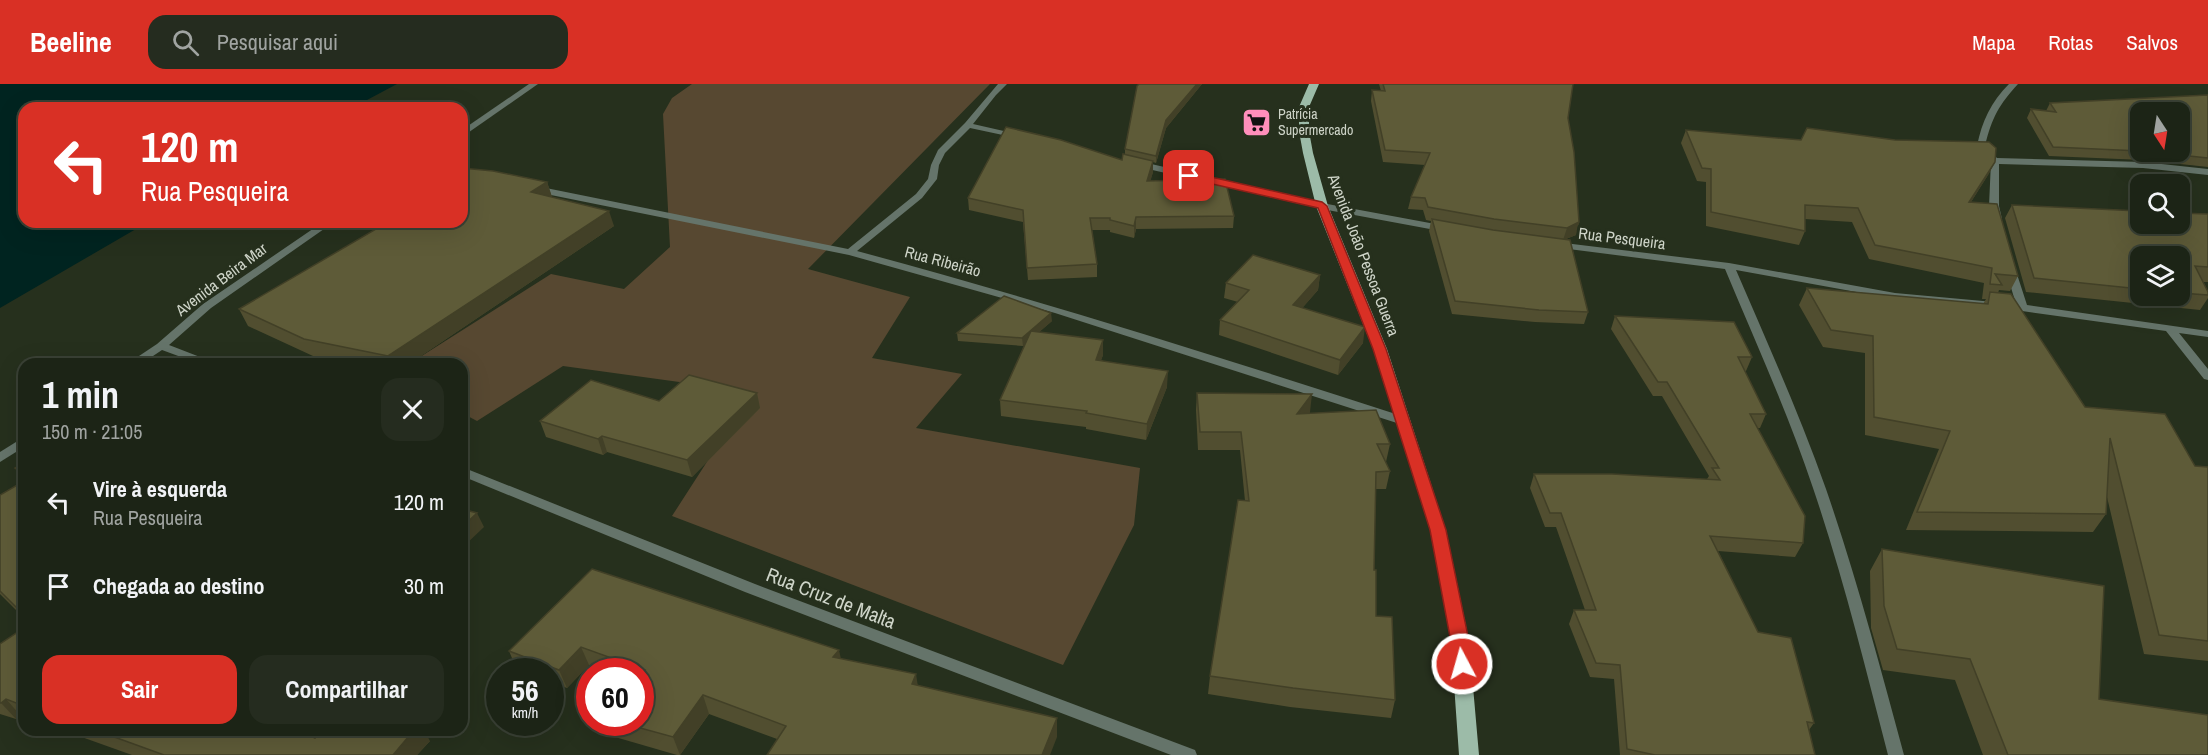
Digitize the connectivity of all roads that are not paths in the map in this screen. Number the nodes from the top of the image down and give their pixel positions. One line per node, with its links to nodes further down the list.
1 (534, 84): 6 (street)
2 (1003, 84): 5 (street)
3 (1314, 84): 12 (main road, Avenida João Pessoa Guerra)
4 (2014, 84): 8 (street)
5 (968, 125): 7 (street); 17 (street)
6 (468, 130)
7 (1025, 138)
8 (1995, 161): 10 (street); 13 (street)
9 (1128, 162): 12 (street)
10 (2208, 172)
11 (529, 188): 17 (street, Rua Ribeirão)
12 (1322, 206): 15 (street); 27 (main road, Avenida João Pessoa Guerra)
13 (2000, 227)
14 (320, 228): 23 (street, Avenida Beira Mar)
15 (1458, 231)
16 (1547, 244): 19 (street, Rua Pesqueira)
17 (849, 252): 27 (street, Rua Ribeirão)
18 (2007, 258): 20 (street)
19 (1729, 266): 20 (street, Rua Pesqueira); 33 (street)
20 (2022, 308): 21 (street, Rua Pesqueira)
21 (2170, 329): 22 (street, Rua Pesqueira); 26 (street)
22 (2208, 334)
23 (161, 346): 24 (street, Avenida Beira Mar); 25 (street)
24 (143, 358)
25 (193, 358)
26 (2208, 377)
27 (1404, 421): 32 (main road, Avenida João Pessoa Guerra)
28 (18, 445): 29 (street)
29 (0, 458)
30 (468, 473): 31 (street, Rua Cruz de Malta)
31 (1189, 755)
32 (1469, 755)
33 (1896, 755)

